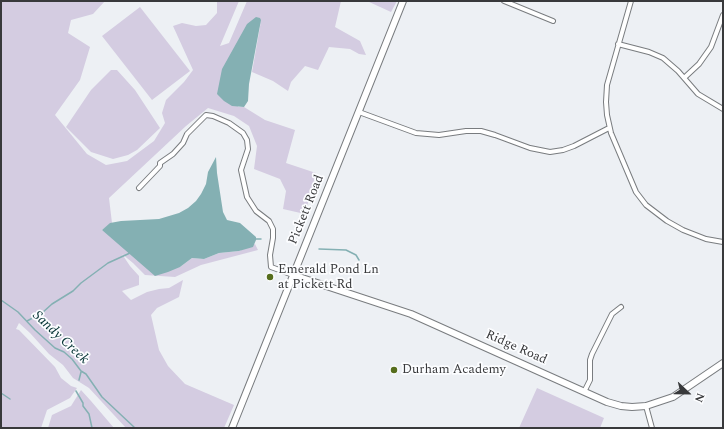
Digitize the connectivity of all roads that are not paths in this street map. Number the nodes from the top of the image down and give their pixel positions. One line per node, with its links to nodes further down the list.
1 (403, 1): 9 (street, Pickett Road)
2 (504, 1): 5 (street)
3 (631, 1): 6 (street)
4 (723, 15): 7 (street)
5 (552, 21)
6 (618, 44): 7 (street); 10 (street)
7 (684, 78): 8 (street)
8 (723, 109)
9 (359, 112): 10 (street); 13 (street, Pickett Road)
10 (609, 128): 12 (street)
11 (139, 188): 13 (street)
12 (723, 242)
13 (293, 275): 16 (street, Ridge Road); 18 (street, Pickett Road)
14 (621, 307): 16 (street)
15 (723, 362): 17 (street, Ridge Road)
16 (584, 392): 17 (street, Ridge Road)
17 (646, 406): 19 (street)
18 (232, 428)
19 (652, 428)

